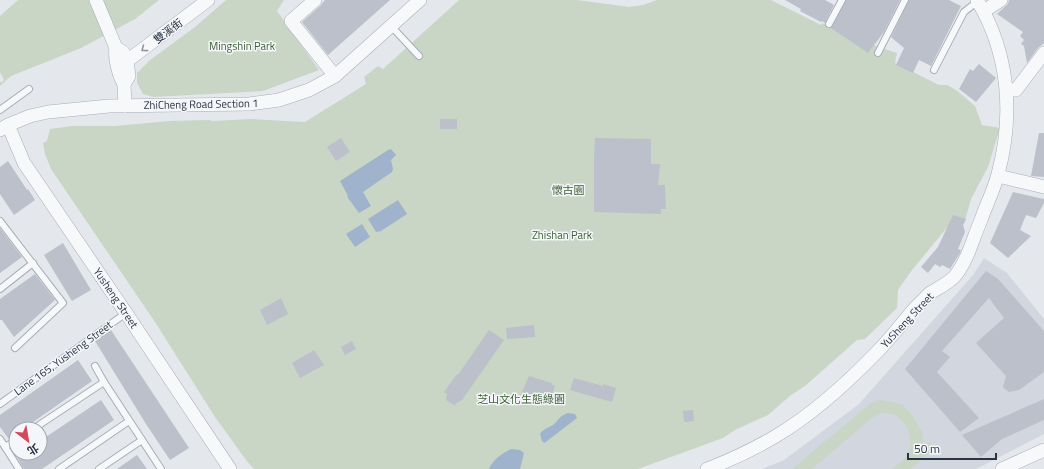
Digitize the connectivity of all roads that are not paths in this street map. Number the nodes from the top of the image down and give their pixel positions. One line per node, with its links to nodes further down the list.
1 (96, 0): 11 (street)
2 (208, 0): 15 (street, 雙溪街, one-way to 15)
3 (315, 0): 17 (street)
4 (420, 0): 10 (street, ZhiCheng Road Section 1)
5 (842, 0): 9 (lane)
6 (905, 0): 12 (lane)
7 (1002, 0): 8 (street)
8 (980, 4): 16 (lane); 20 (street, YuSheng Street)
9 (829, 24)
10 (391, 26): 14 (lane); 17 (street, ZhiCheng Road Section 1)
11 (116, 48): 15 (street); 18 (street)
12 (878, 52)
13 (1044, 53): 20 (street)
14 (419, 56)
15 (127, 61): 18 (street)
16 (934, 70)
17 (335, 76): 21 (street, ZhiCheng Road Section 1)
18 (124, 84): 21 (street)
19 (29, 88): 22 (lane)
20 (1007, 90): 24 (street, YuSheng Street)
21 (125, 106): 23 (street, ZhiCheng Road Section 1)
22 (0, 110)
23 (4, 128): 29 (street, Yusheng Street)
24 (998, 176): 25 (street); 41 (street, YuSheng Street)
25 (1044, 187)
26 (0, 220): 27 (lane)
27 (33, 263): 28 (lane); 30 (lane)
28 (0, 289)
29 (126, 313): 33 (lane, Lane 165, Yusheng Street); 46 (street, Yusheng Street)
30 (15, 348)
31 (95, 366): 32 (lane)
32 (104, 382): 34 (lane); 35 (lane)
33 (0, 404)
34 (45, 421)
35 (129, 421): 37 (lane); 43 (lane)
36 (0, 439): 39 (lane)
37 (142, 440): 44 (lane); 45 (lane)
38 (8, 445): 39 (lane)
39 (5, 447): 42 (lane)
40 (1044, 450): 48 (street)
41 (722, 466): 47 (street)
42 (18, 469)
43 (59, 469)
44 (99, 469)
45 (161, 469)
46 (230, 469)
47 (707, 469)
48 (1002, 469)

